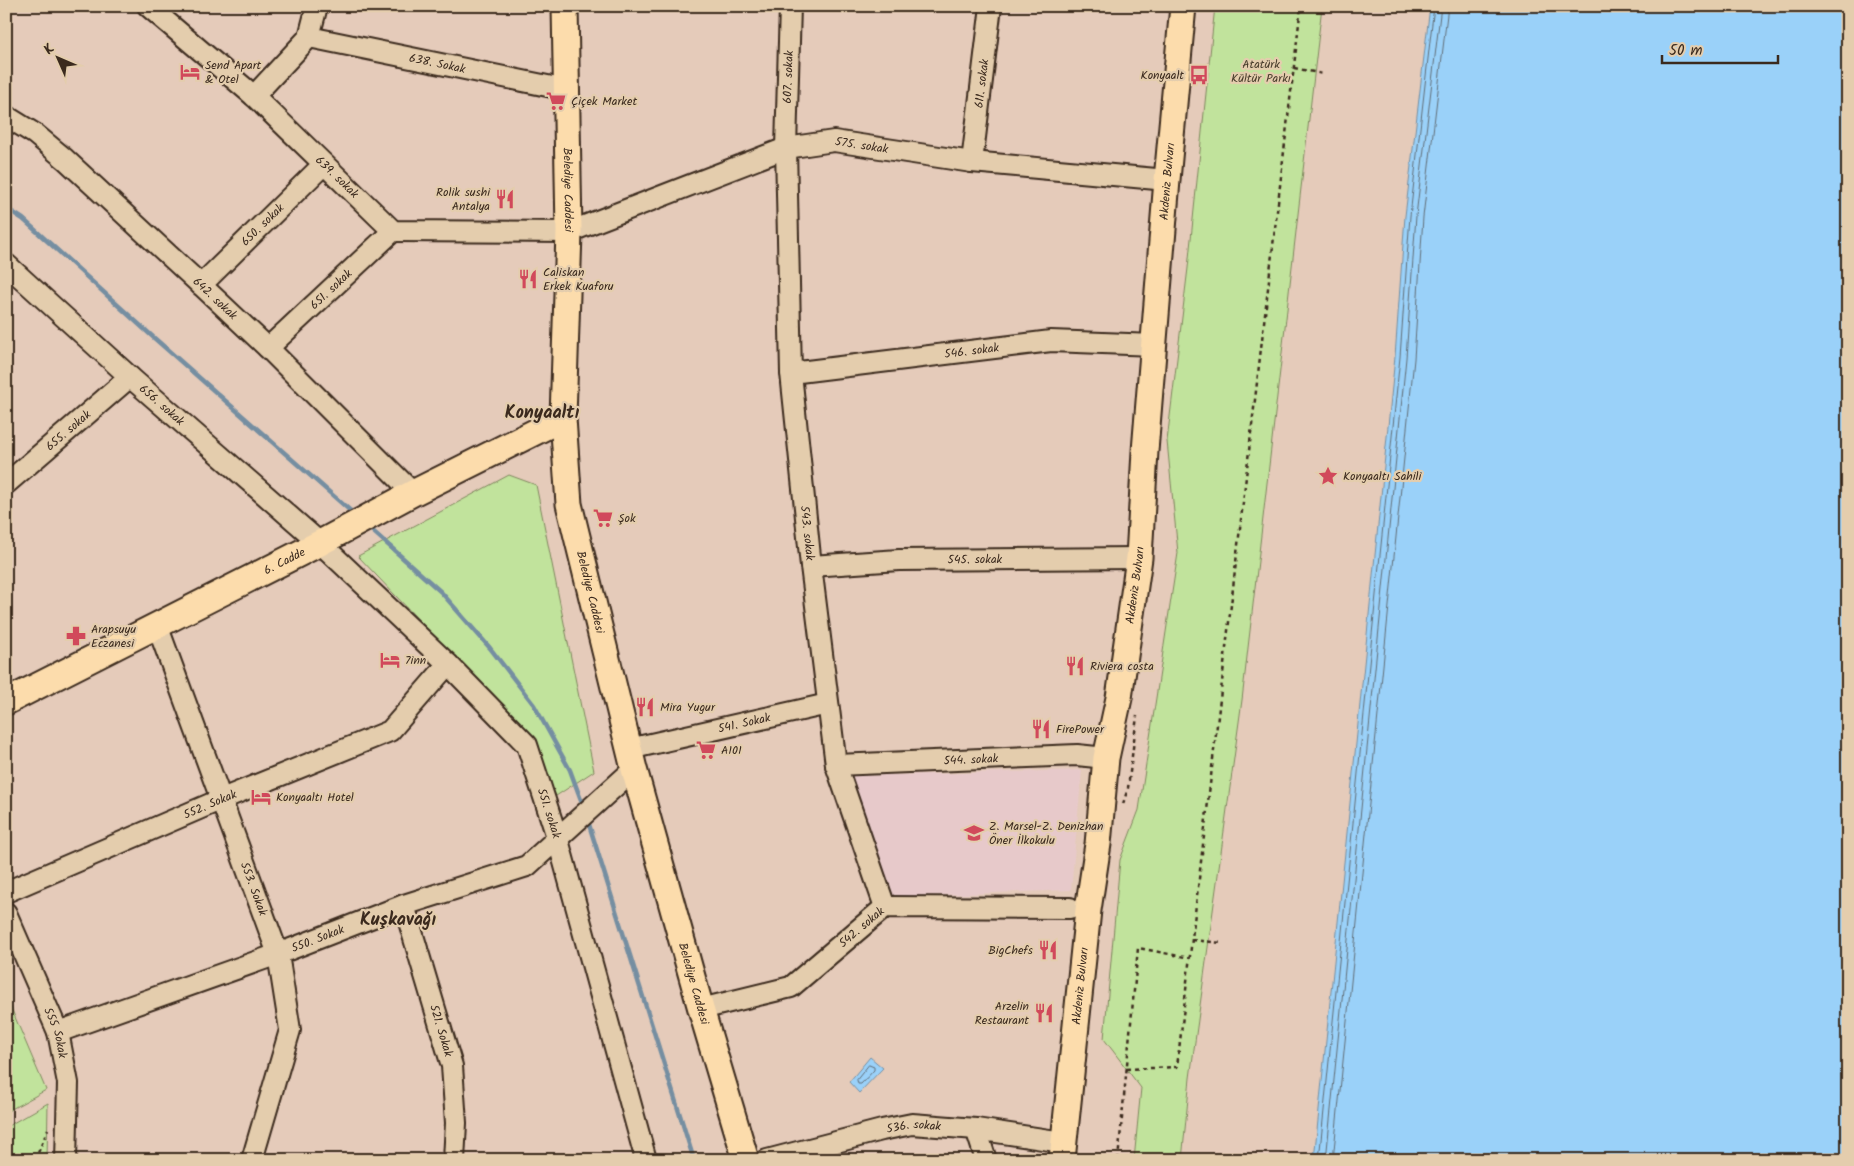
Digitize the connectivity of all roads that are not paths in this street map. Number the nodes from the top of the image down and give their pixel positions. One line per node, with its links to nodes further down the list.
1 (148, 6): 9 (street, 639. sokak)
2 (317, 6): 7 (street)
3 (566, 6): 8 (main road, Belediye Caddesi)
4 (790, 6): 11 (street, 607. sokak)
5 (991, 6): 12 (street, 611. sokak)
6 (1183, 6): 14 (main road, Akdeniz Bulvarı)
7 (309, 37): 8 (street, 638. Sokak); 9 (street)
8 (567, 90): 16 (main road, Belediye Caddesi)
9 (254, 96): 13 (street, 639. sokak)
10 (6, 116): 18 (street, 642. sokak)
11 (786, 148): 12 (street, 575. sokak); 16 (street, 575. sokak); 21 (street, 543. sokak)
12 (972, 162): 14 (street, 575. sokak)
13 (323, 165): 15 (street, 639. sokak); 18 (street, 650. sokak)
14 (1167, 180): 19 (main road, Akdeniz Bulvarı)
15 (393, 231): 16 (street); 20 (street, 651. sokak)
16 (569, 232): 23 (main road, Belediye Caddesi)
17 (6, 264): 22 (street, 656. sokak)
18 (201, 285): 20 (street, 642. sokak)
19 (1154, 345): 21 (street, 546. sokak); 27 (main road, Akdeniz Bulvarı)
20 (268, 348): 25 (street, 642. sokak)
21 (792, 373): 28 (street, 543. sokak)
22 (130, 376): 24 (street, 655. sokak); 26 (street, 656. sokak)
23 (563, 418): 25 (main road, 6. Cadde); 34 (main road, Belediye Caddesi)
24 (6, 484)
25 (413, 492): 26 (main road, 6. Cadde)
26 (320, 543): 29 (main road, 6. Cadde); 30 (street, 551. sokak)
27 (1139, 558): 28 (street, 545. sokak); 33 (main road, Akdeniz Bulvarı)
28 (811, 566): 32 (street, 543. sokak)
29 (157, 625): 31 (main road, 6. Cadde); 36 (street, 553. Sokak)
30 (448, 664): 36 (street, 552. Sokak); 37 (street, 551. sokak)
31 (6, 702)
32 (828, 704): 34 (street, 541. Sokak); 35 (street, 543. sokak)
33 (1106, 758): 35 (street, 544. sokak); 47 (main road, Akdeniz Bulvarı)
34 (632, 759): 37 (street, 550. Sokak); 44 (main road, Belediye Caddesi)
35 (836, 765): 40 (street, 543. sokak)
36 (222, 799): 38 (street, 552. Sokak); 43 (street, 553. Sokak)
37 (558, 840): 39 (street, 550. Sokak); 51 (street, 551. sokak)
38 (6, 892)
39 (404, 905): 43 (street, 550. Sokak); 50 (street, 521. Sokak)
40 (885, 907): 41 (street, 542. sokak); 44 (street, 542. sokak)
41 (1070, 908)
42 (6, 913): 45 (street, 555 Sokak)
43 (278, 954): 45 (street, 550. Sokak); 49 (street, 553. Sokak)
44 (701, 1009): 52 (main road, Belediye Caddesi)
45 (58, 1032): 48 (street, 555 Sokak)
46 (976, 1129): 47 (street, 536. sokak); 53 (street, 536. sokak); 54 (street)
47 (1063, 1151)
48 (66, 1160)
49 (252, 1160)
50 (454, 1160)
51 (646, 1160)
52 (746, 1160)
53 (767, 1160)
54 (986, 1160)

